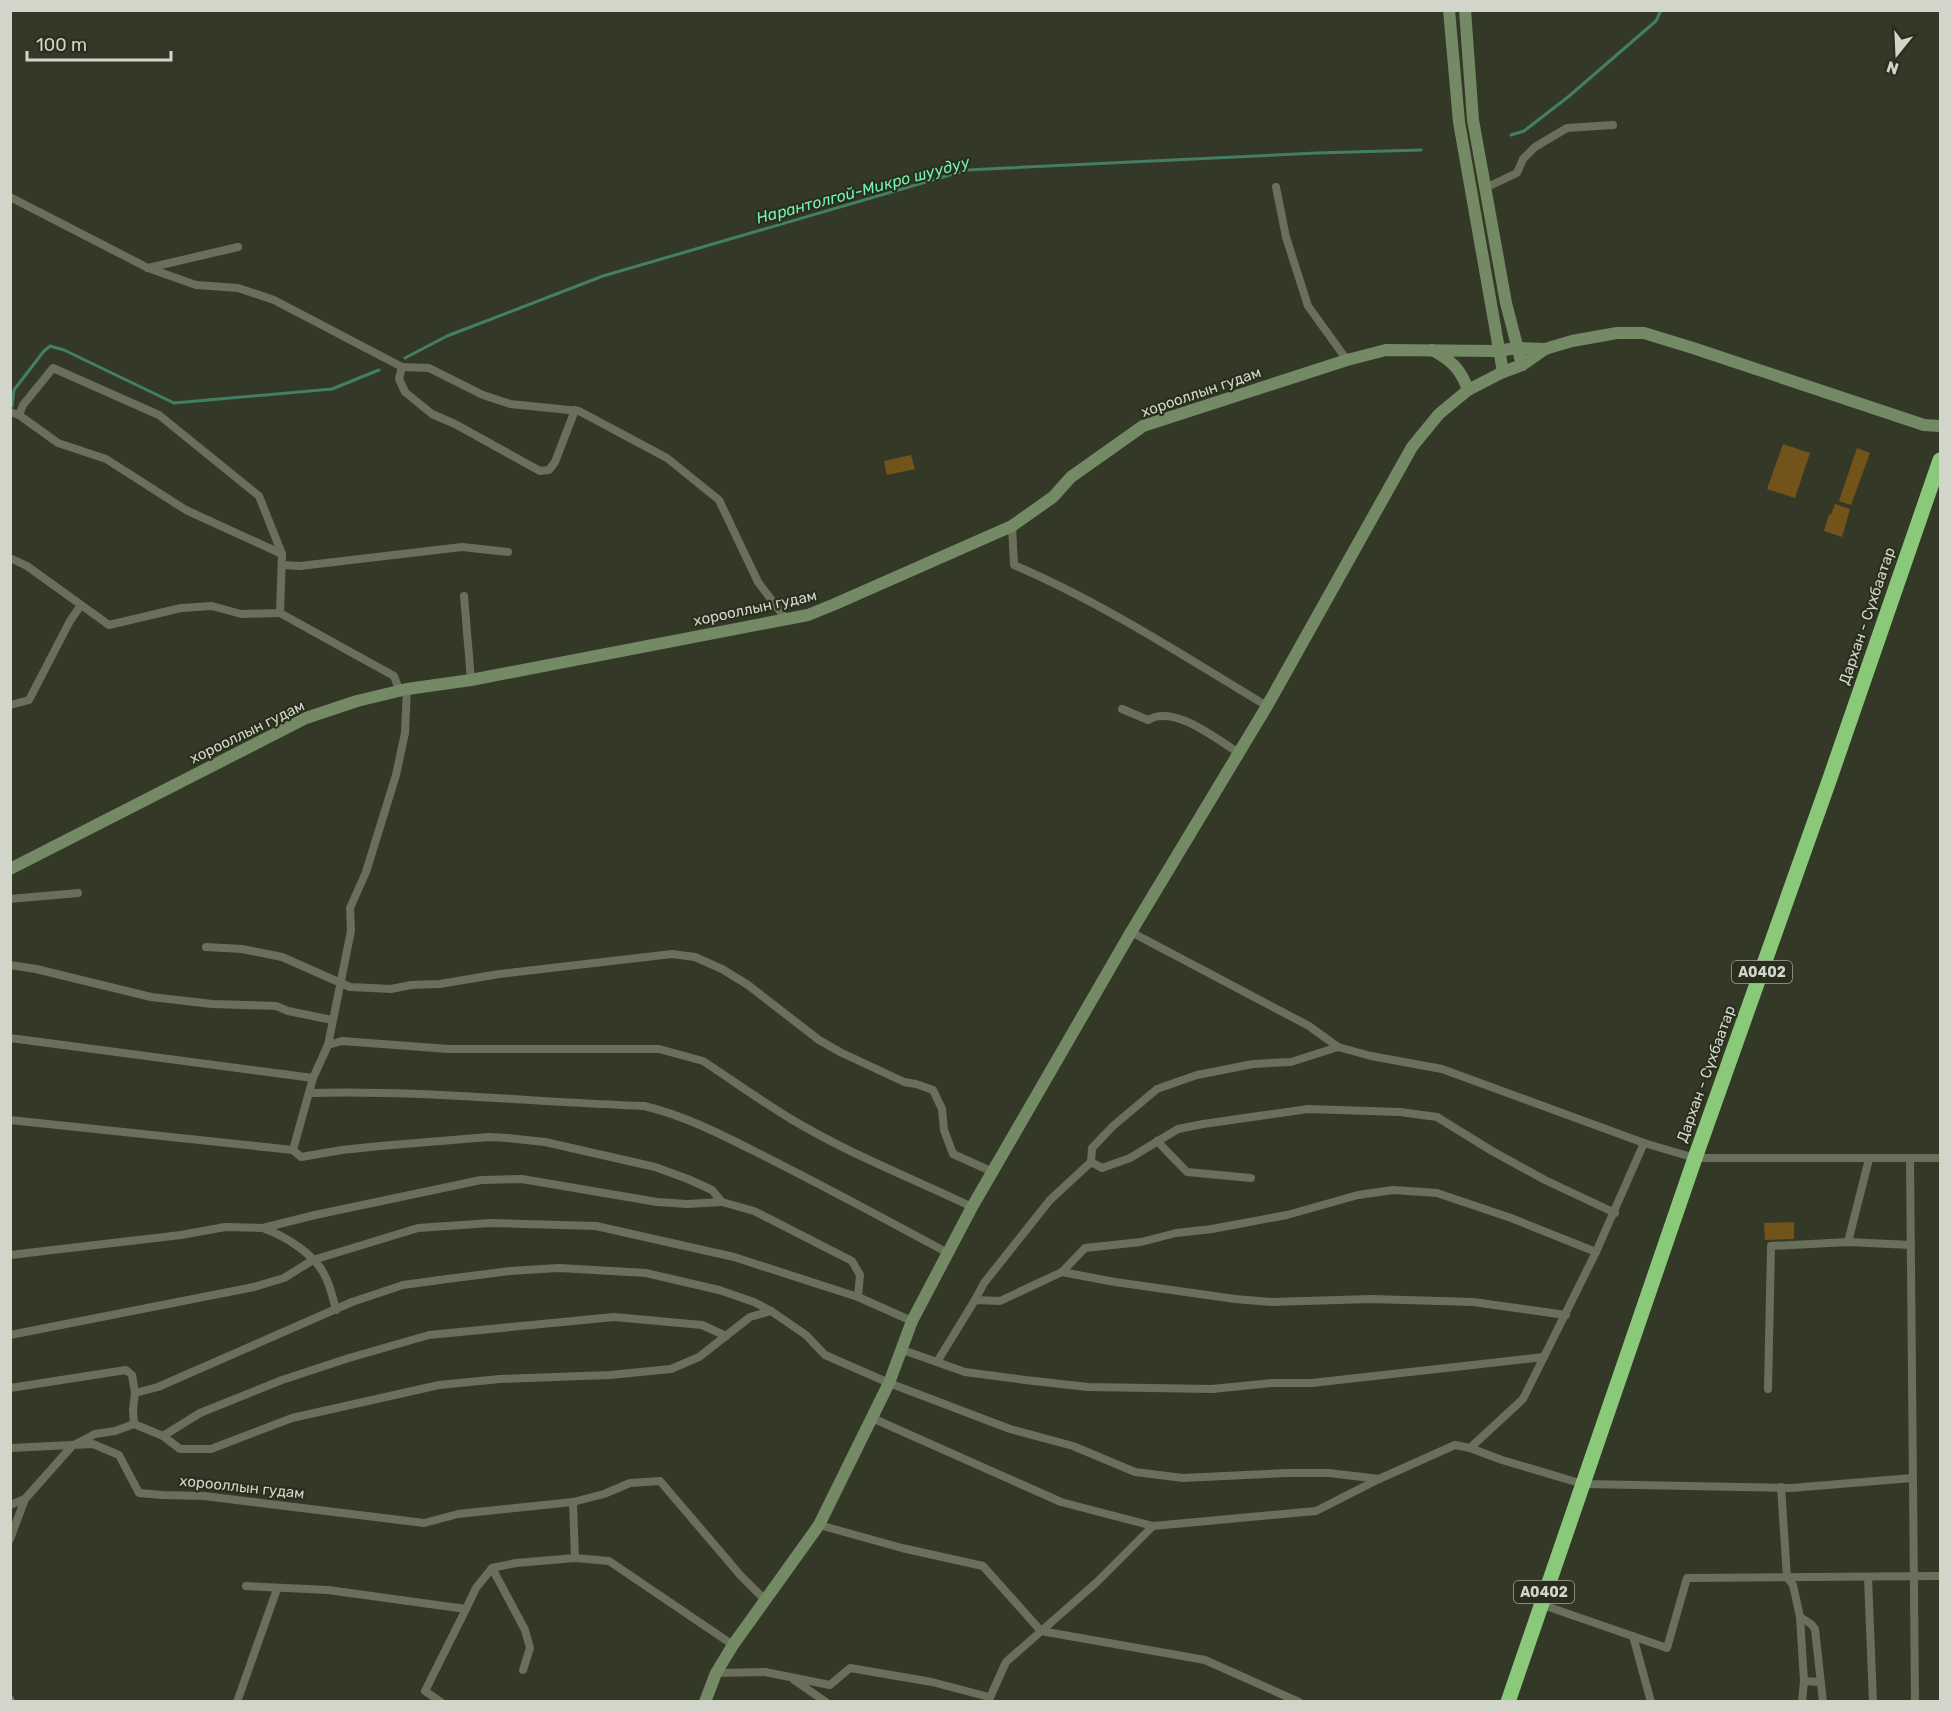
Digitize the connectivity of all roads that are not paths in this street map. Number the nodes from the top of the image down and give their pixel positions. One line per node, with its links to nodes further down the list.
1 (1449, 10): 12 (street)
2 (1465, 10): 5 (street)
3 (1613, 125): 5 (street)
4 (1276, 187): 13 (street)
5 (1485, 188): 9 (street)
6 (10, 197): 8 (street)
7 (238, 247): 8 (street)
8 (148, 268): 15 (street)
9 (1516, 348): 11 (street, хорооллын гудам); 12 (street, хорооллын гудам); 14 (street)
10 (1431, 350): 12 (street, хорооллын гудам); 13 (street, хорооллын гудам); 17 (street)
11 (1545, 350): 14 (street); 20 (street)
12 (1498, 351): 16 (street)
13 (1347, 360): 24 (street, хорооллын гудам)
14 (1522, 365): 16 (street)
15 (402, 367): 18 (street); 18 (street)
16 (1503, 372): 17 (street)
17 (1468, 390): 36 (street)
18 (575, 410): 32 (street)
19 (15, 413): 26 (street); 26 (street)
20 (1924, 425): 21 (street); 22 (street)
21 (1941, 426)
22 (1941, 437)
23 (1941, 460): 56 (highway, Дархан - Сүхбаатар / A0402)
24 (1012, 526): 32 (street, хорооллын гудам); 36 (street)
25 (508, 552): 28 (street)
26 (282, 554): 28 (street)
27 (10, 558): 30 (street)
28 (283, 565): 31 (street)
29 (464, 596): 33 (street)
30 (81, 605): 31 (street); 35 (street)
31 (280, 614): 34 (street)
32 (786, 619): 33 (street, хорооллын гудам)
33 (471, 680): 34 (street, хорооллын гудам)
34 (404, 691): 39 (street, хорооллын гудам); 45 (street)
35 (10, 705)
36 (1266, 706): 38 (street)
37 (1122, 709): 38 (street)
38 (1239, 753): 42 (street)
39 (10, 869)
40 (78, 893): 41 (street)
41 (10, 899)
42 (1131, 932): 49 (street); 61 (street)
43 (206, 947): 45 (street)
44 (10, 965): 46 (street)
45 (342, 984): 46 (street); 61 (street)
46 (332, 1020): 48 (street)
47 (10, 1038): 50 (street)
48 (328, 1045): 50 (street); 64 (street)
49 (1338, 1047): 54 (street); 60 (street)
50 (313, 1078): 51 (street)
51 (309, 1093): 55 (street); 70 (street)
52 (10, 1119): 55 (street)
53 (1157, 1141): 60 (street); 62 (street); 65 (street)
54 (1644, 1143): 56 (street); 65 (street)
55 (294, 1150): 63 (street)
56 (1695, 1158): 59 (street); 97 (highway, Дархан - Сүхбаатар / A0402)
57 (1910, 1158): 58 (street); 59 (street); 68 (street)
58 (1941, 1158)
59 (1869, 1159): 67 (street)
60 (1091, 1162): 75 (street)
61 (993, 1172): 64 (street)
62 (1251, 1178)
63 (722, 1202): 66 (street); 74 (street)
64 (972, 1207): 70 (street)
65 (1615, 1213): 69 (street)
66 (263, 1228): 71 (street); 72 (street)
67 (1848, 1242): 68 (street); 87 (street)
68 (1911, 1245): 95 (street)
69 (1596, 1252): 73 (street); 78 (street)
70 (948, 1253): 79 (street)
71 (10, 1255)
72 (313, 1260): 74 (street); 76 (street); 80 (street)
73 (1062, 1272): 75 (street); 78 (street)
74 (858, 1297): 79 (street)
75 (975, 1300): 84 (street)
76 (336, 1310): 77 (street); 88 (street)
77 (771, 1311): 81 (street); 85 (street)
78 (1566, 1315): 83 (street)
79 (912, 1320): 82 (street)
80 (10, 1335)
81 (726, 1336): 91 (street); 91 (street)
82 (900, 1348): 84 (street); 85 (street)
83 (1544, 1357): 84 (street); 94 (street)
84 (937, 1362)
85 (889, 1383): 89 (street); 96 (street)
86 (10, 1388): 88 (street)
87 (1767, 1389)
88 (135, 1392): 90 (street)
89 (872, 1418): 102 (street); 103 (street)
90 (134, 1424): 91 (street); 92 (street)
91 (163, 1436)
92 (72, 1446): 93 (street, хорооллын гудам); 99 (street); 100 (street, хорооллын гудам)
93 (10, 1448)
94 (1470, 1448): 96 (street); 97 (street)
95 (1912, 1478): 98 (street); 110 (street)
96 (1379, 1479): 103 (street)
97 (1583, 1484): 98 (street); 114 (highway, Дархан - Сүхбаатар / A0402)
98 (1781, 1487): 108 (street)
99 (26, 1499): 101 (street); 104 (street)
100 (573, 1502): 105 (street); 113 (street)
101 (10, 1505)
102 (819, 1525): 113 (street); 117 (street)
103 (1153, 1526): 117 (street)
104 (10, 1539)
105 (575, 1558): 106 (street); 119 (street)
106 (492, 1568): 115 (street); 120 (street)
107 (1941, 1576): 110 (street)
108 (1787, 1577): 109 (street); 116 (street); 118 (street)
109 (1868, 1577): 110 (street); 135 (street)
110 (1915, 1577): 136 (street)
111 (246, 1586): 112 (street)
112 (277, 1589): 115 (street); 126 (street)
113 (765, 1600): 119 (street)
114 (1540, 1604): 118 (street); 131 (highway, Дархан - Сүхбаатар / A0402)
115 (466, 1609): 127 (street)
116 (1800, 1617): 123 (street); 124 (street)
117 (1041, 1631): 125 (street); 130 (street)
118 (1633, 1636): 132 (street)
119 (733, 1645): 121 (street)
120 (523, 1670)
121 (716, 1673): 122 (street); 128 (street)
122 (790, 1678): 125 (street); 129 (street)
123 (1804, 1681): 124 (street); 133 (street)
124 (1820, 1682): 134 (street)
125 (988, 1699)
126 (237, 1701)
127 (441, 1701)
128 (705, 1701)
129 (826, 1701)
130 (1299, 1701)
131 (1508, 1701)
132 (1651, 1701)
133 (1802, 1701)
134 (1823, 1701)
135 (1873, 1701)
136 (1915, 1701)

